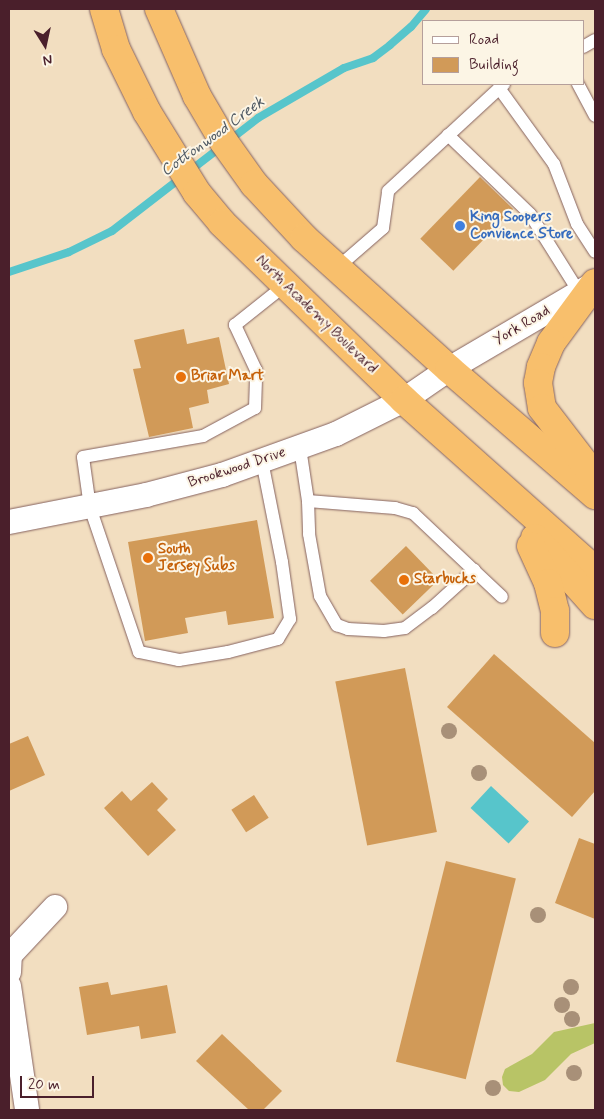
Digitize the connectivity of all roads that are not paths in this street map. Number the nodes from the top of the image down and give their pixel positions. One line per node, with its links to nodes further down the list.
1 (104, 9): 11 (highway, North Academy Boulevard)
2 (159, 9): 10 (highway)
3 (595, 40): 4 (lane)
4 (584, 46)
5 (579, 85): 7 (lane)
6 (502, 86): 8 (lane); 9 (lane)
7 (595, 116)
8 (448, 135): 10 (lane); 12 (lane)
9 (595, 252)
10 (337, 268): 13 (highway)
11 (278, 280): 14 (highway, North Academy Boulevard); 22 (lane)
12 (587, 288): 13 (street, York Road); 18 (highway)
13 (449, 369): 14 (street, Brookwood Drive); 19 (highway)
14 (404, 400): 15 (street, Brookwood Drive); 17 (highway, North Academy Boulevard)
15 (300, 448): 16 (street, Brookwood Drive); 20 (lane)
16 (262, 461): 22 (street, Brookwood Drive); 22 (lane)
17 (479, 469): 21 (highway); 25 (highway, North Academy Boulevard)
18 (595, 477)
19 (595, 495)
20 (308, 501): 24 (lane); 24 (lane)
21 (504, 503): 27 (highway); 28 (highway)
22 (90, 507): 23 (street, Brookwood Drive)
23 (9, 522)
24 (474, 570): 26 (lane)
25 (595, 570)
26 (502, 597)
27 (595, 605)
28 (555, 633)
29 (55, 908): 30 (street)
30 (9, 972)
31 (9, 986): 32 (street)
32 (27, 1110)

